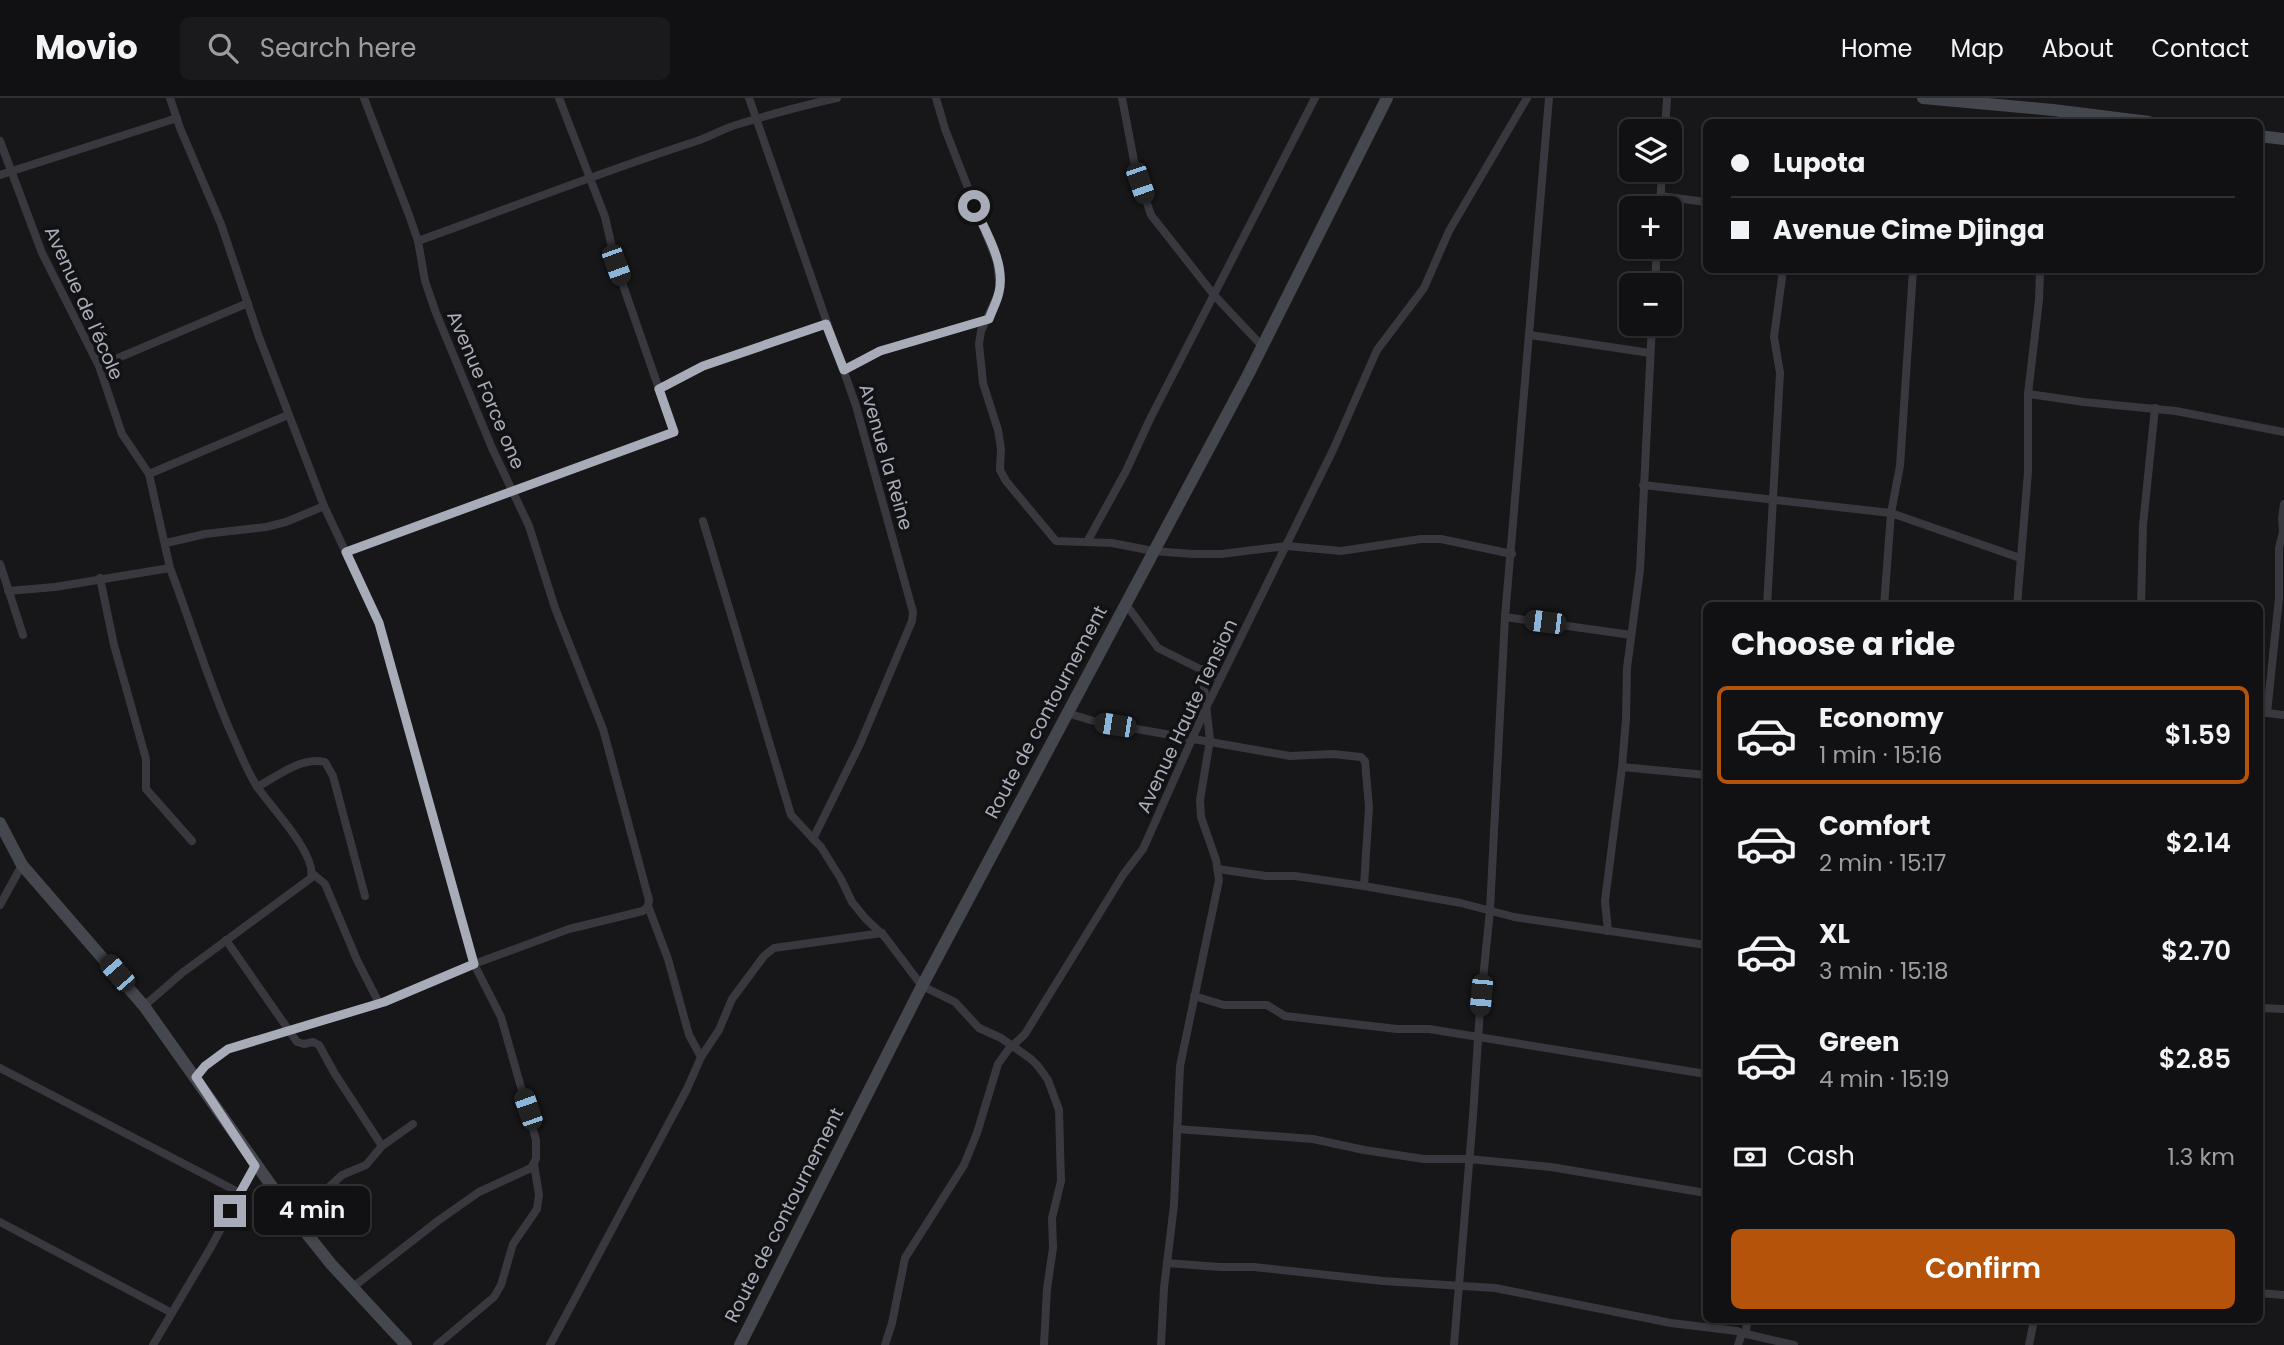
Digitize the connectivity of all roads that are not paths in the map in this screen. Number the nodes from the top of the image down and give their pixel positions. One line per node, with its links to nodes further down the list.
1 (170, 98): 15 (street)
2 (364, 98): 27 (street, Avenue Force one)
3 (559, 98): 24 (street)
4 (749, 98): 18 (street, Avenue la Reine)
5 (837, 98): 18 (street)
6 (936, 98): 33 (street)
7 (1122, 98): 31 (street)
8 (1315, 98): 31 (street)
9 (1387, 98): 37 (street, Route de contournement)
10 (1527, 98): 56 (street, Avenue Haute Tension)
11 (1549, 98): 35 (street)
12 (1667, 98): 16 (street)
13 (1923, 98): 14 (street)
14 (2053, 116): 17 (street)
15 (177, 118): 22 (street); 32 (street)
16 (1666, 119)
17 (2101, 119)
18 (756, 120): 24 (street); 34 (street, Avenue la Reine)
19 (2263, 136): 20 (street)
20 (2284, 139)
21 (0, 141): 22 (street, Avenue de l'école)
22 (12, 171): 23 (street); 39 (street, Avenue de l'école)
23 (0, 175)
24 (589, 177): 27 (street); 41 (street)
25 (1682, 199): 26 (street)
26 (1703, 202)
27 (418, 241): 48 (street, Avenue Force one)
28 (1783, 273): 49 (street)
29 (1913, 273): 52 (street)
30 (2040, 273): 42 (street)
31 (1214, 295): 37 (street); 54 (street)
32 (248, 303): 39 (street); 44 (street)
33 (989, 319): 40 (street); 54 (street)
34 (826, 324): 40 (street, Avenue la Reine); 41 (street)
35 (1530, 335): 38 (street); 59 (street)
36 (1651, 336): 38 (street)
37 (1262, 346): 57 (street, Route de contournement)
38 (1650, 353): 47 (street)
39 (99, 366): 46 (street, Avenue de l'école)
40 (844, 370): 85 (street, Avenue la Reine)
41 (659, 389): 48 (street)
42 (2028, 394): 43 (street); 60 (street)
43 (2155, 408): 45 (street); 68 (street)
44 (288, 415): 46 (street); 51 (street)
45 (2284, 432)
46 (149, 474): 55 (street)
47 (1643, 485): 49 (street); 72 (street)
48 (512, 492): 58 (street); 93 (street, Avenue Force one)
49 (1772, 500): 52 (street); 65 (street)
50 (2284, 504): 77 (street)
51 (324, 506): 55 (street); 58 (street)
52 (1891, 513): 60 (street); 66 (street)
53 (703, 520): 85 (street)
54 (1087, 542): 57 (street)
55 (166, 543): 61 (street)
56 (1287, 546): 57 (street); 59 (street); 74 (street, Avenue Haute Tension)
57 (1153, 551): 69 (street, Route de contournement)
58 (346, 552): 99 (street)
59 (1512, 554): 70 (street)
60 (2020, 558): 67 (street)
61 (170, 568): 63 (street); 83 (street)
62 (1, 570): 64 (street)
63 (100, 578): 64 (street); 86 (street)
64 (8, 591): 71 (street)
65 (1767, 602)
66 (1884, 602)
67 (2017, 602)
68 (2141, 602)
69 (1125, 603): 73 (street); 76 (street, Route de contournement)
70 (1505, 617): 72 (street); 94 (street)
71 (23, 635)
72 (1631, 635): 81 (street)
73 (1202, 669): 74 (street); 75 (street)
74 (1220, 679): 75 (street, Avenue Haute Tension)
75 (1205, 709): 79 (street, Avenue Haute Tension); 80 (street)
76 (1068, 713): 79 (street); 100 (street, Route de contournement)
77 (2263, 713): 78 (street)
78 (2284, 715)
79 (1194, 737): 80 (street); 108 (street, Avenue Haute Tension)
80 (1210, 740): 88 (street); 90 (street)
81 (1622, 767): 82 (street); 95 (street)
82 (1703, 775)
83 (257, 787): 89 (street); 91 (street)
84 (0, 823): 87 (street)
85 (813, 839): 96 (street)
86 (192, 841)
87 (22, 865): 92 (street); 103 (street)
88 (1218, 869): 90 (street); 101 (street)
89 (313, 874): 97 (street); 102 (street)
90 (1364, 886): 94 (street)
91 (365, 896)
92 (0, 905)
93 (648, 906): 99 (street); 109 (street, Avenue Force one)
94 (1490, 910): 95 (street); 107 (street)
95 (1608, 930): 98 (street)
96 (882, 933): 100 (street); 109 (street)
97 (226, 940): 103 (street); 106 (street)
98 (1703, 945)
99 (474, 964): 102 (street); 117 (street)
100 (922, 986): 108 (street); 136 (street, Route de contournement)
101 (1194, 996): 107 (street); 114 (street)
102 (379, 1003): 106 (street)
103 (144, 1006): 112 (street)
104 (2263, 1008): 105 (street)
105 (2284, 1009)
106 (290, 1032): 112 (street); 115 (street)
107 (1478, 1037): 111 (street); 116 (street)
108 (1012, 1046): 137 (street, Avenue Haute Tension); 138 (street)
109 (701, 1057): 135 (street)
110 (0, 1068): 120 (street)
111 (1703, 1074)
112 (196, 1077): 118 (street)
113 (413, 1124): 115 (street)
114 (1177, 1129): 116 (street); 123 (street)
115 (382, 1146): 121 (street)
116 (1469, 1159): 119 (street); 124 (street)
117 (534, 1164): 125 (street); 134 (street)
118 (255, 1166): 120 (street); 121 (street)
119 (1703, 1192)
120 (240, 1193): 128 (street)
121 (295, 1219): 125 (street)
122 (0, 1222): 128 (street)
123 (1167, 1263): 124 (street); 139 (street)
124 (1459, 1285): 131 (street); 140 (street)
125 (353, 1287): 133 (street)
126 (2263, 1293): 127 (street)
127 (2284, 1295)
128 (172, 1313): 132 (street)
129 (1746, 1323): 131 (street)
130 (2033, 1323): 143 (street)
131 (1744, 1333): 141 (street); 142 (street)
132 (153, 1345)
133 (406, 1345)
134 (437, 1345)
135 (550, 1345)
136 (740, 1345)
137 (885, 1345)
138 (1044, 1345)
139 (1161, 1345)
140 (1454, 1345)
141 (1738, 1345)
142 (1794, 1345)
143 (2029, 1345)

